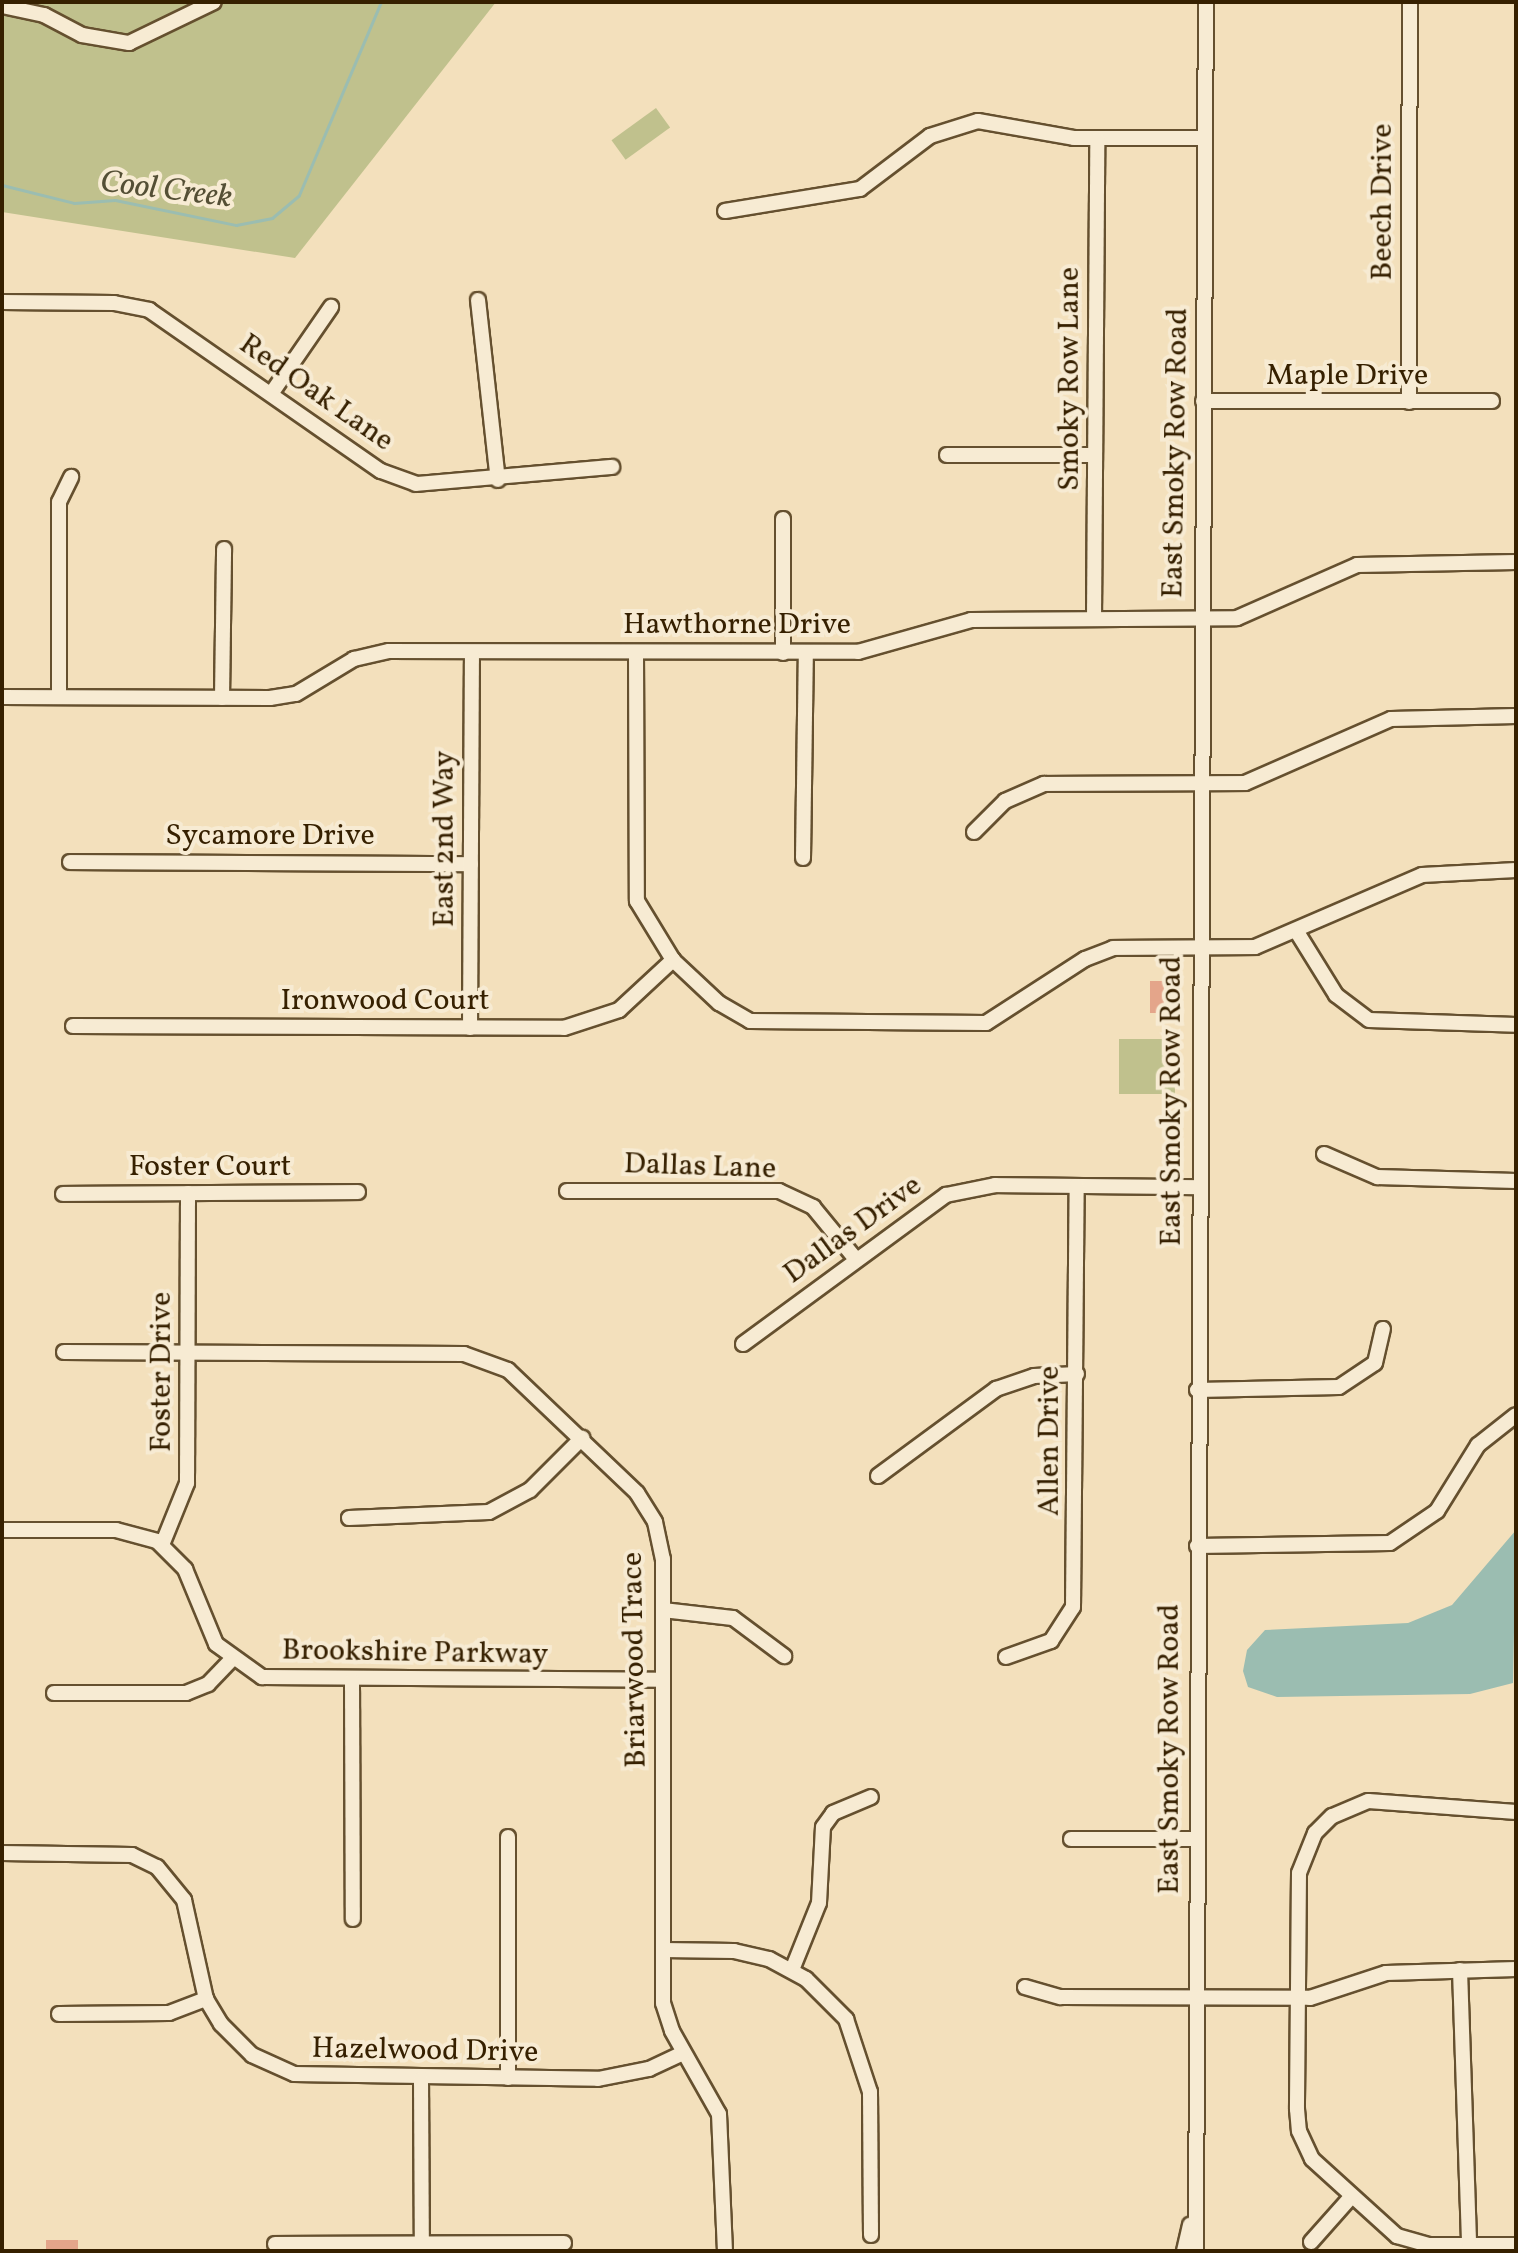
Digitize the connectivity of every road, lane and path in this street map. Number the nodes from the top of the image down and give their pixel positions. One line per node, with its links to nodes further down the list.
1 (214, 2): 4 (street)
2 (1206, 2): 5 (street, East Smoky Row Road)
3 (1410, 2): 14 (street, Beech Drive)
4 (2, 6)
5 (1205, 138): 6 (street); 12 (street, East Smoky Row Road)
6 (1097, 140): 7 (street); 16 (street, Smoky Row Lane)
7 (725, 211)
8 (478, 300): 19 (street)
9 (2, 302): 11 (street, Red Oak Lane)
10 (331, 307): 11 (street)
11 (271, 394): 19 (street, Red Oak Lane)
12 (1203, 401): 14 (street, Maple Drive); 24 (street, East Smoky Row Road)
13 (1492, 401): 14 (street, Maple Drive)
14 (1409, 402)
15 (947, 455): 16 (street)
16 (1095, 455): 23 (street, Smoky Row Lane)
17 (612, 467): 19 (street, Red Oak Lane)
18 (71, 477): 30 (street)
19 (498, 480)
20 (783, 519): 27 (street)
21 (224, 549): 31 (street)
22 (1516, 562): 24 (street, Hawthorne Drive)
23 (1094, 619): 24 (street, Hawthorne Drive); 28 (street, Hawthorne Drive)
24 (1201, 619): 33 (street, East Smoky Row Road)
25 (472, 652): 26 (street, Hawthorne Drive); 31 (street, Hawthorne Drive); 37 (street, East 2nd Way)
26 (636, 652): 27 (street, Hawthorne Drive); 41 (street)
27 (783, 653): 28 (street, Hawthorne Drive)
28 (806, 654): 35 (street)
29 (2, 697): 30 (street, Hawthorne Drive)
30 (59, 697): 31 (street, Hawthorne Drive)
31 (222, 698)
32 (1516, 716): 33 (street)
33 (1200, 783): 34 (street); 40 (street, East Smoky Row Road)
34 (974, 832)
35 (803, 858)
36 (70, 862): 37 (street, Sycamore Drive)
37 (471, 864): 44 (street, East 2nd Way)
38 (1516, 870): 39 (street)
39 (1297, 932): 40 (street); 42 (street)
40 (1198, 947): 41 (street); 48 (street, East Smoky Row Road)
41 (673, 960): 44 (street, Ironwood Court)
42 (1516, 1025)
43 (73, 1026): 44 (street, Ironwood Court)
44 (470, 1028)
45 (1324, 1154): 46 (street)
46 (1516, 1181)
47 (1077, 1186): 48 (street, Dallas Drive); 53 (street, Dallas Drive); 58 (street, Allen Drive)
48 (1196, 1187): 59 (street, East Smoky Row Road)
49 (567, 1191): 53 (street, Dallas Lane)
50 (358, 1192): 51 (street, Foster Court)
51 (188, 1193): 52 (street, Foster Court); 56 (street, Foster Drive)
52 (63, 1194)
53 (854, 1257): 55 (street, Dallas Drive)
54 (1383, 1329): 59 (street)
55 (743, 1344)
56 (188, 1351): 57 (street, Briarwood Trace); 61 (street, Briarwood Trace); 65 (street, Foster Drive)
57 (64, 1352)
58 (1077, 1374): 62 (street); 69 (street, Allen Drive)
59 (1197, 1390): 66 (street, East Smoky Row Road)
60 (1516, 1415): 66 (street)
61 (582, 1438): 63 (street); 67 (street, Briarwood Trace)
62 (878, 1476)
63 (349, 1518)
64 (2, 1530): 65 (street)
65 (162, 1545): 70 (street)
66 (1197, 1546): 78 (street, East Smoky Row Road)
67 (663, 1610): 68 (street); 71 (street, Briarwood Trace)
68 (784, 1656)
69 (1006, 1657)
70 (231, 1660): 72 (street, Brookshire Parkway); 73 (street)
71 (663, 1680): 72 (street, Brookshire Parkway); 81 (street, Briarwood Trace)
72 (352, 1681): 80 (street)
73 (54, 1693)
74 (871, 1797): 83 (street)
75 (1516, 1812): 87 (street)
76 (508, 1837): 91 (street)
77 (1071, 1839): 78 (street)
78 (1196, 1839): 86 (street, East Smoky Row Road)
79 (2, 1853): 88 (street, Hazelwood Drive)
80 (353, 1919)
81 (663, 1950): 83 (street); 90 (street, Briarwood Trace)
82 (1516, 1969): 84 (street)
83 (792, 1970): 95 (street)
84 (1460, 1970): 87 (street); 100 (street)
85 (1025, 1987): 86 (street)
86 (1195, 1998): 87 (street); 94 (street, East Smoky Row Road)
87 (1298, 1998): 93 (street)
88 (206, 1999): 89 (street); 92 (street, Hazelwood Drive)
89 (59, 2014)
90 (684, 2053): 91 (street, Hazelwood Drive); 102 (street, Briarwood Trace)
91 (508, 2078): 92 (street, Hazelwood Drive)
92 (421, 2079): 97 (street)
93 (1351, 2197): 96 (street); 100 (street)
94 (1194, 2201): 103 (street); 104 (street)
95 (871, 2235)
96 (1311, 2242)
97 (422, 2243): 98 (street); 99 (street)
98 (564, 2243)
99 (275, 2244)
100 (1469, 2245): 101 (street)
101 (1516, 2245)
102 (725, 2251)
103 (1184, 2251)
104 (1196, 2251)

